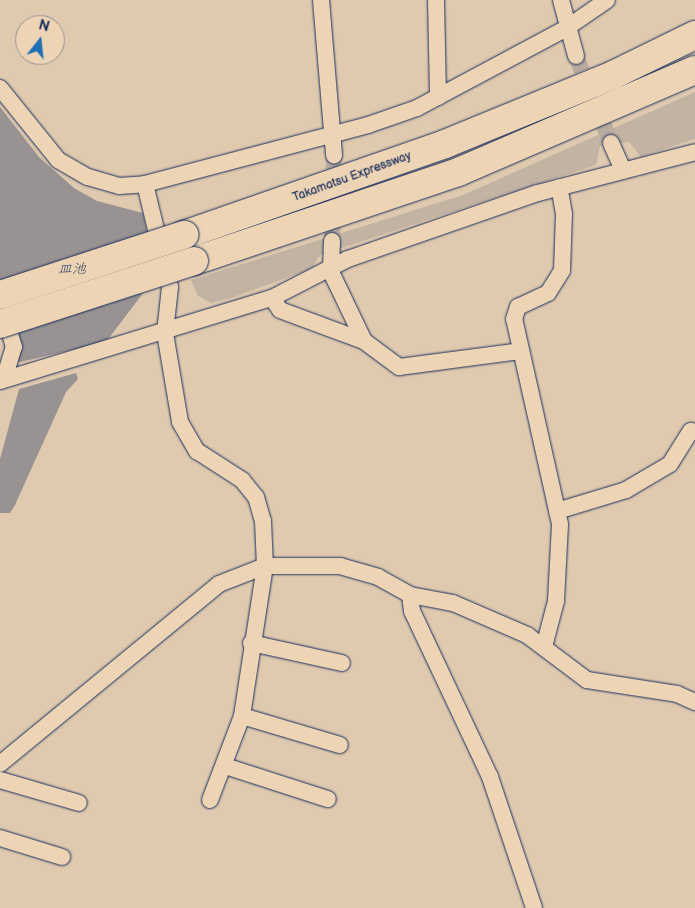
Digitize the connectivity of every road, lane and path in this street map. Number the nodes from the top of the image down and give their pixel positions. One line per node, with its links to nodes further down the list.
1 (321, 0): 11 (street)
2 (436, 0): 10 (street)
3 (560, 0): 5 (street)
4 (607, 0): 5 (street)
5 (565, 29): 7 (street); 10 (street)
6 (695, 35): 20 (highway, Takamatsu Expressway, bridge)
7 (576, 56)
8 (695, 70): 23 (highway, bridge)
9 (0, 88): 16 (street)
10 (438, 97): 11 (street)
11 (335, 131): 14 (street); 16 (street)
12 (611, 143): 15 (street)
13 (695, 152): 15 (street)
14 (334, 155)
15 (622, 170): 17 (street)
16 (145, 184): 24 (street)
17 (559, 187): 19 (street); 26 (street)
18 (332, 241): 19 (street)
19 (331, 272): 21 (street); 25 (street)
20 (0, 295)
21 (272, 298): 24 (street); 25 (street)
22 (0, 302): 27 (street)
23 (0, 324)
24 (165, 332): 27 (street); 30 (street)
25 (364, 341): 26 (street)
26 (520, 351): 29 (street)
27 (2, 380)
28 (695, 432): 29 (street)
29 (557, 510): 33 (street)
30 (265, 566): 31 (street); 32 (street); 38 (street)
31 (410, 594): 33 (street); 46 (street)
32 (251, 643): 34 (street); 36 (street)
33 (544, 647): 35 (street)
34 (342, 663)
35 (695, 702)
36 (242, 716): 37 (street); 39 (street)
37 (340, 744)
38 (0, 764)
39 (225, 766): 41 (street); 42 (street)
40 (0, 780): 43 (street)
41 (328, 799)
42 (210, 800)
43 (79, 803)
44 (0, 838): 45 (street)
45 (62, 857)
46 (534, 908)

